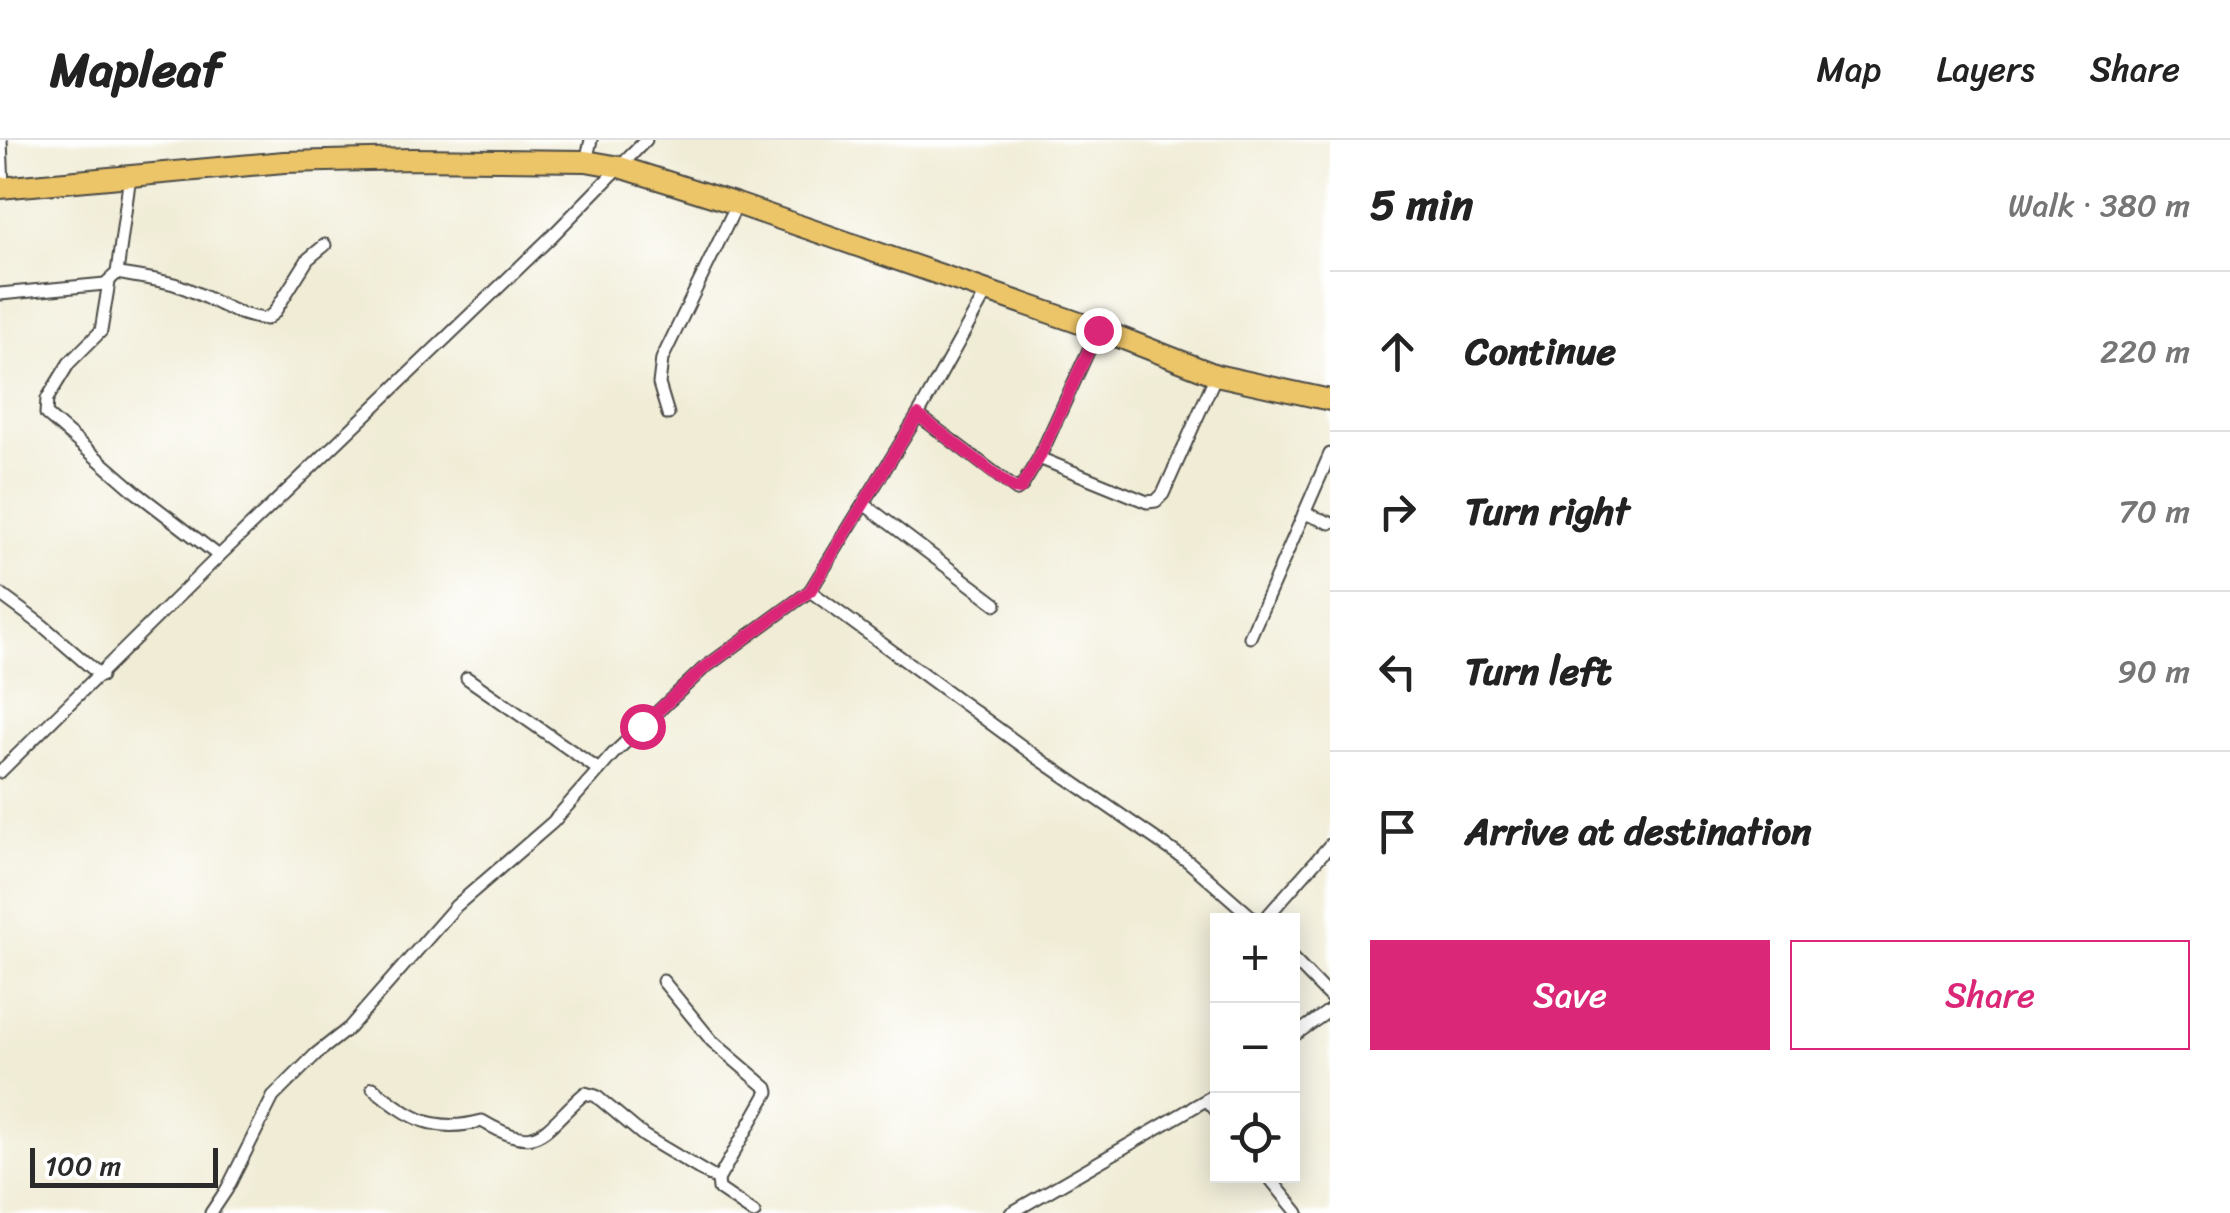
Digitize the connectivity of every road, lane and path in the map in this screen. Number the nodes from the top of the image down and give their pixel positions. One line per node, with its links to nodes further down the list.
1 (1, 140): 7 (street)
2 (591, 140): 4 (street)
3 (646, 140): 5 (street)
4 (586, 162): 5 (highway); 6 (highway)
5 (620, 167): 8 (highway); 23 (street)
6 (130, 175): 7 (highway); 10 (street)
7 (2, 188)
8 (737, 204): 11 (highway); 16 (street)
9 (325, 245): 10 (street)
10 (113, 278): 12 (street); 23 (street)
11 (987, 292): 13 (highway); 17 (street)
12 (0, 294)
13 (1098, 330): 14 (highway); 19 (street)
14 (1216, 374): 15 (highway); 19 (street)
15 (1330, 400)
16 (668, 414)
17 (918, 415): 19 (street); 20 (street)
18 (1330, 454): 21 (street)
19 (1039, 458)
20 (864, 504): 24 (street); 26 (street)
21 (1304, 512): 22 (street); 27 (street)
22 (1330, 523)
23 (219, 556): 28 (street)
24 (810, 591): 30 (street); 33 (street)
25 (0, 594): 28 (street)
26 (996, 604)
27 (1250, 637)
28 (101, 676): 31 (street)
29 (467, 678): 30 (street)
30 (599, 770): 44 (street)
31 (0, 772)
32 (1330, 846): 34 (street)
33 (1248, 913)
34 (1270, 913)
35 (1300, 966): 37 (street)
36 (663, 981): 42 (street)
37 (1330, 996)
38 (1330, 1010): 39 (street)
39 (1300, 1032)
40 (373, 1088): 42 (street)
41 (1210, 1097): 46 (street)
42 (718, 1180): 45 (street)
43 (1274, 1183): 47 (street)
44 (210, 1213)
45 (754, 1213)
46 (1011, 1213)
47 (1298, 1213)

